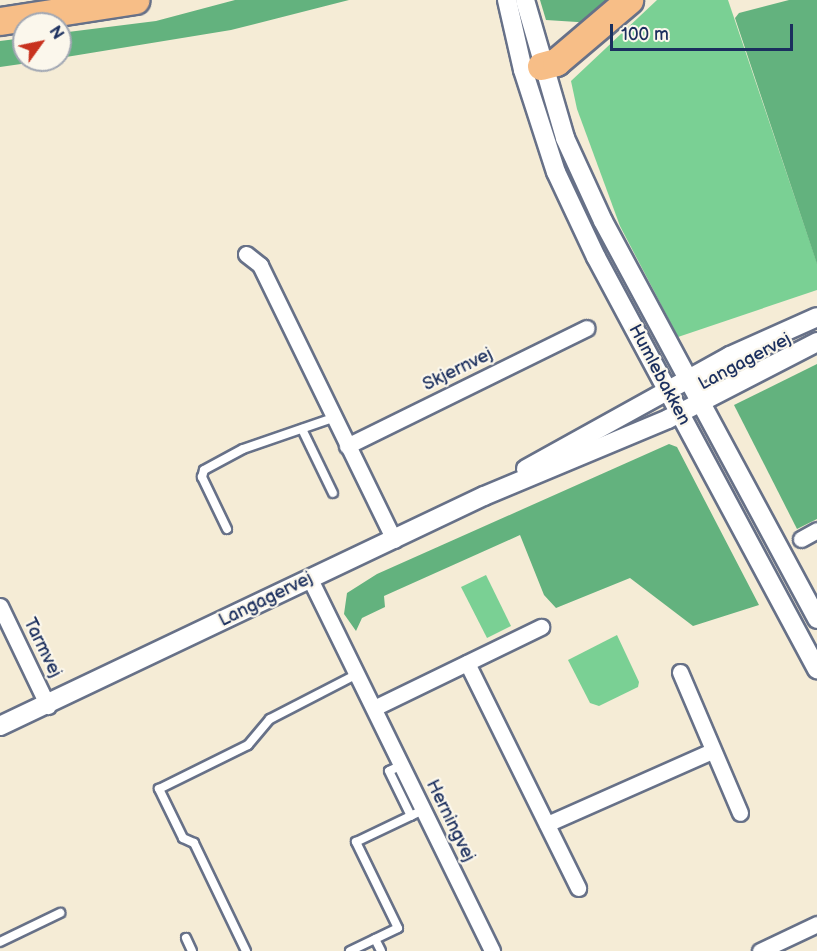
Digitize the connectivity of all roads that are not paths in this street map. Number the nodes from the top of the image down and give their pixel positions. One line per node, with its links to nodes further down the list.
1 (135, 0): 5 (highway)
2 (507, 0): 6 (street, Humlebakken)
3 (525, 0): 6 (street, Humlebakken)
4 (629, 0): 6 (highway)
5 (0, 21)
6 (532, 68): 11 (street, Humlebakken); 12 (street, Humlebakken)
7 (246, 254): 13 (street)
8 (817, 317): 11 (street, Langagervej)
9 (587, 328): 15 (street, Skjernvej)
10 (817, 342): 11 (street, Langagervej)
11 (693, 390): 12 (street, Langagervej); 12 (street, Langagervej); 24 (street, Humlebakken)
12 (674, 402): 17 (street, Langagervej); 17 (street, Langagervej); 27 (street, Humlebakken)
13 (333, 418): 14 (lane); 15 (street)
14 (302, 429): 16 (lane); 18 (lane)
15 (347, 446): 21 (street)
16 (333, 493)
17 (484, 496): 21 (street, Langagervej)
18 (227, 529)
19 (817, 530): 20 (street)
20 (801, 539)
21 (394, 540): 22 (street, Langagervej)
22 (310, 579): 29 (street, Herningvej); 30 (street, Langagervej)
23 (0, 606): 30 (street, Tarmvej)
24 (817, 619)
25 (541, 627): 26 (street)
26 (467, 663): 31 (street); 37 (street)
27 (817, 669)
28 (680, 672): 34 (street)
29 (357, 674): 31 (street, Herningvej); 45 (lane)
30 (48, 706): 32 (street, Langagervej); 33 (street, Langagervej)
31 (374, 708): 35 (street, Herningvej)
32 (0, 726)
33 (0, 733)
34 (712, 751): 36 (street); 37 (street)
35 (417, 813): 42 (lane); 48 (street, Herningvej)
36 (740, 813)
37 (547, 824): 38 (street)
38 (578, 888)
39 (60, 913): 43 (lane)
40 (817, 924): 49 (street)
41 (186, 938): 44 (lane)
42 (375, 939): 46 (lane); 47 (lane)
43 (0, 942)
44 (192, 951)
45 (246, 951)
46 (350, 951)
47 (381, 951)
48 (492, 951)
49 (760, 951)

